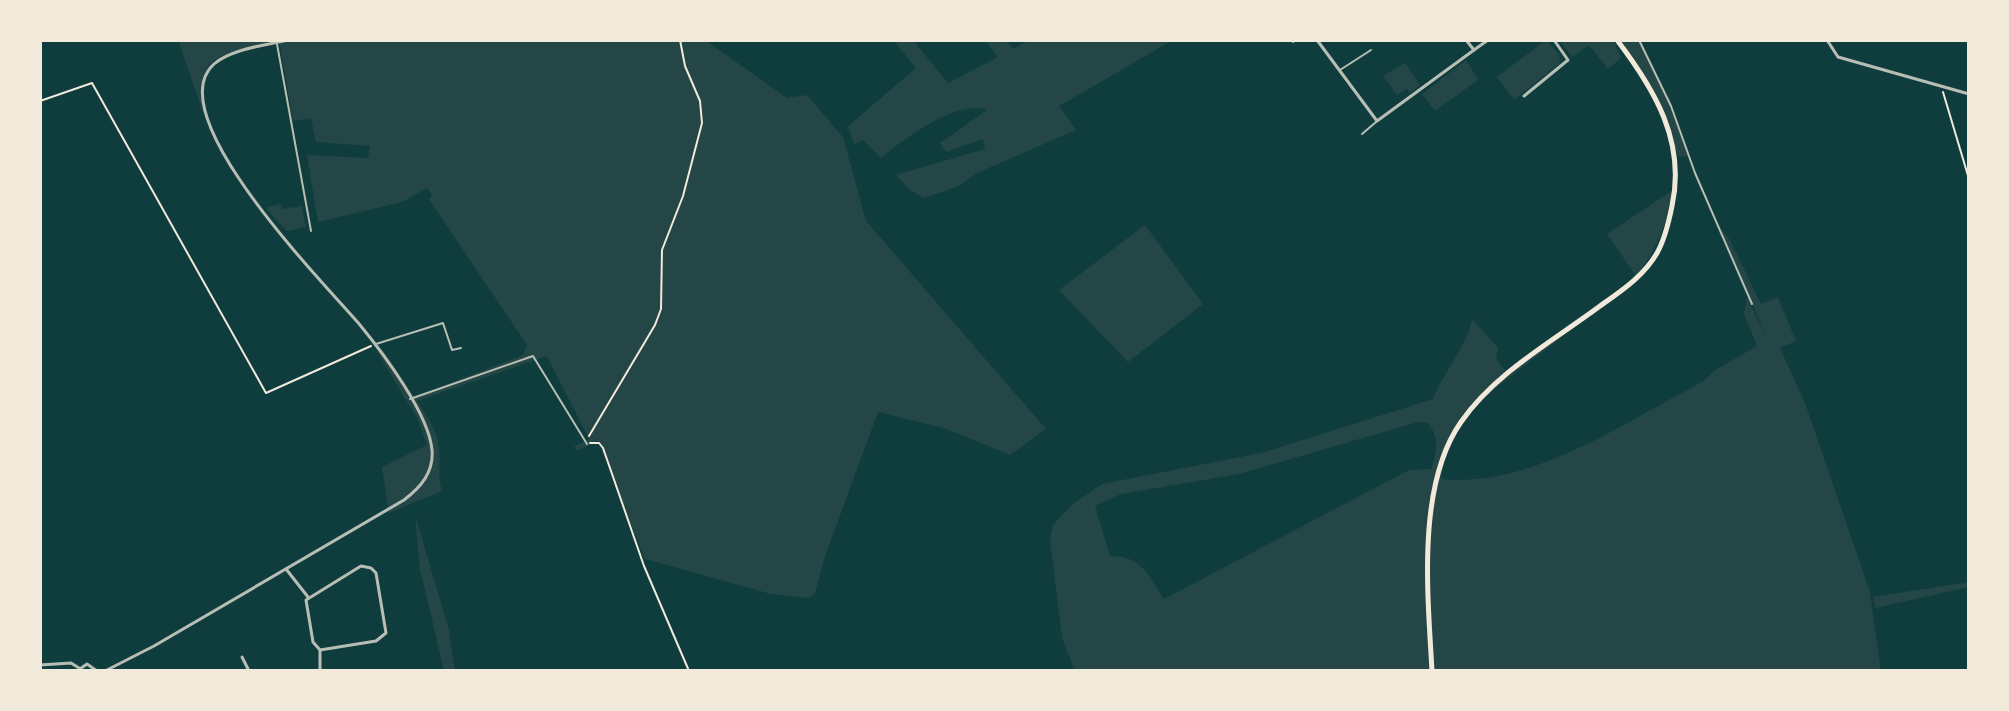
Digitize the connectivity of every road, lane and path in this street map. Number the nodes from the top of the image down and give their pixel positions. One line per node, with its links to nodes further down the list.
1 (288, 40): 10 (street)
2 (680, 40): 26 (path)
3 (1317, 40): 13 (street)
4 (1466, 40): 12 (street)
5 (1488, 40): 12 (street)
6 (1554, 40): 16 (street)
7 (1618, 40): 38 (main road)
8 (1639, 40): 22 (lane)
9 (1827, 40): 14 (street)
10 (276, 43): 21 (lane); 23 (street)
11 (1371, 50): 13 (lane)
12 (1474, 50): 18 (street)
13 (1339, 70): 18 (street)
14 (1942, 88): 15 (street); 20 (path)
15 (1969, 94)
16 (1524, 96)
17 (40, 101): 23 (path)
18 (1377, 121): 19 (lane)
19 (1362, 134)
20 (1969, 179)
21 (311, 231)
22 (1752, 304)
23 (375, 344): 24 (lane); 25 (street)
24 (461, 348)
25 (410, 399): 26 (lane); 27 (street)
26 (586, 442): 37 (path)
27 (286, 569): 28 (street); 34 (street)
28 (308, 597): 29 (street); 29 (street)
29 (320, 650): 36 (street)
30 (242, 657): 35 (street)
31 (40, 665): 32 (street)
32 (78, 669): 33 (street)
33 (97, 671)
34 (105, 671)
35 (249, 671)
36 (320, 671)
37 (689, 671)
38 (1432, 671)

